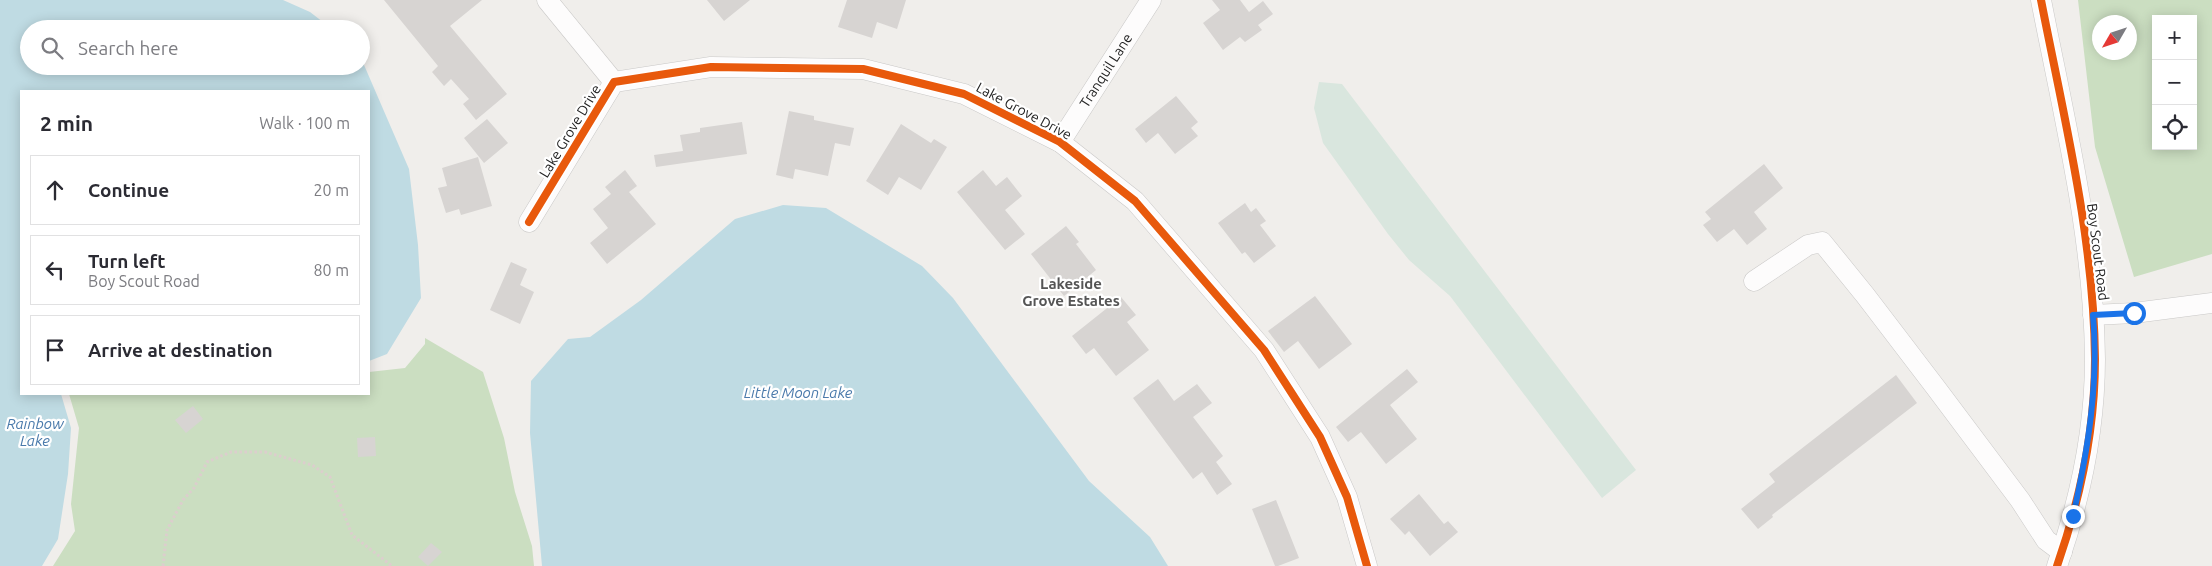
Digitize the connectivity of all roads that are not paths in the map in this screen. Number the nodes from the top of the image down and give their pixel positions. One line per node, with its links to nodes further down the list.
1 (547, 0): 4 (street, Lake Grove Drive)
2 (1151, 0): 5 (street, Tranquil Lane)
3 (2041, 0): 9 (street, Boy Scout Road)
4 (614, 82): 5 (street, Lake Grove Drive); 6 (street, Lake Grove Drive)
5 (1060, 142): 11 (street, Lake Grove Drive)
6 (529, 222)
7 (1754, 282): 10 (street)
8 (2212, 303): 9 (street)
9 (2093, 315): 10 (street, Boy Scout Road)
10 (2060, 559)
11 (1366, 566)

